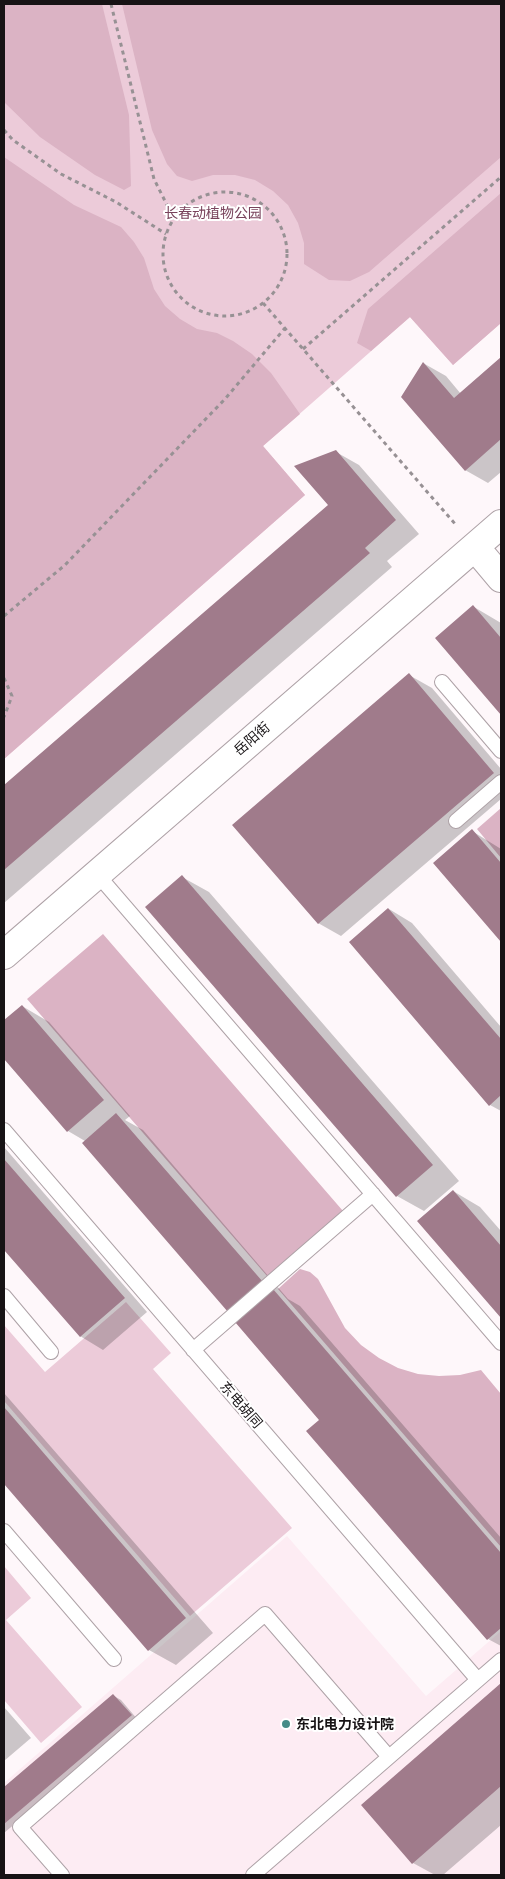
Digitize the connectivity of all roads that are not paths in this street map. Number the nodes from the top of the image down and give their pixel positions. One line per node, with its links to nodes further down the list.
1 (501, 524): 2 (street, 岳阳街)
2 (474, 547): 3 (street); 8 (street, 岳阳街)
3 (501, 578)
4 (442, 682): 5 (lane)
5 (501, 751)
6 (501, 782): 7 (lane)
7 (456, 821)
8 (97, 874): 9 (street, 岳阳街); 11 (lane)
9 (4, 955)
10 (4, 1130): 14 (lane, 东电胡同)
11 (373, 1194): 13 (lane); 14 (lane)
12 (4, 1296): 15 (lane)
13 (501, 1343)
14 (193, 1350): 19 (lane, 东电胡同)
15 (51, 1352)
16 (4, 1532): 17 (lane)
17 (114, 1659)
18 (501, 1660): 19 (lane)
19 (478, 1680): 20 (lane)
20 (389, 1757): 21 (lane); 22 (lane)
21 (62, 1875)
22 (252, 1875)

